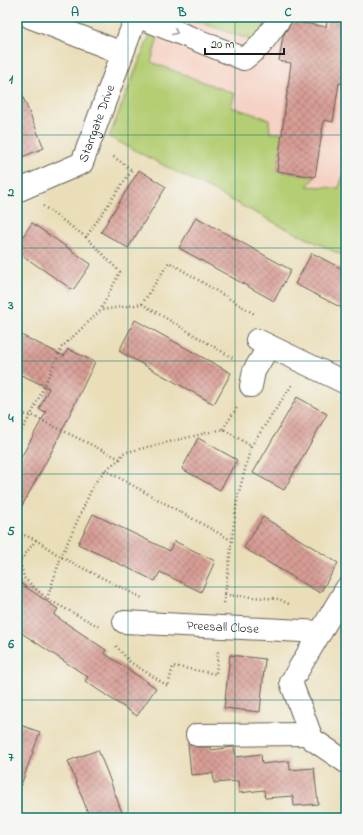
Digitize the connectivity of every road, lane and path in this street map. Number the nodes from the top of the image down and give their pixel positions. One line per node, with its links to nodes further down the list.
1 (30, 17): 5 (street)
2 (136, 17): 5 (street, Starrgate Drive)
3 (139, 17): 4 (street, one-way to 4)
4 (281, 17)
5 (122, 54): 6 (street, Starrgate Drive)
6 (90, 140): 7 (street, Starrgate Drive); 8 (path)
7 (18, 190): 8 (path)
8 (86, 237): 10 (path)
9 (142, 304): 10 (path); 11 (path); 13 (path)
10 (101, 310): 16 (path)
11 (259, 317)
12 (306, 363): 13 (street); 14 (street); 18 (path)
13 (252, 378)
14 (346, 383)
15 (17, 414): 16 (path)
16 (31, 415): 17 (path); 19 (path)
17 (17, 437)
18 (251, 446): 19 (path); 22 (path)
19 (120, 459): 20 (path)
20 (105, 470): 22 (path); 23 (path)
21 (17, 532): 23 (path)
22 (231, 540): 25 (path)
23 (61, 557): 26 (path); 27 (path)
24 (346, 589): 31 (street)
25 (225, 595): 28 (path); 29 (path)
26 (47, 599)
27 (145, 599)
28 (293, 605)
29 (224, 607)
30 (124, 622): 31 (street, Preesall Close)
31 (321, 632): 32 (street)
32 (310, 734): 33 (street); 34 (street)
33 (197, 735)
34 (346, 762)

